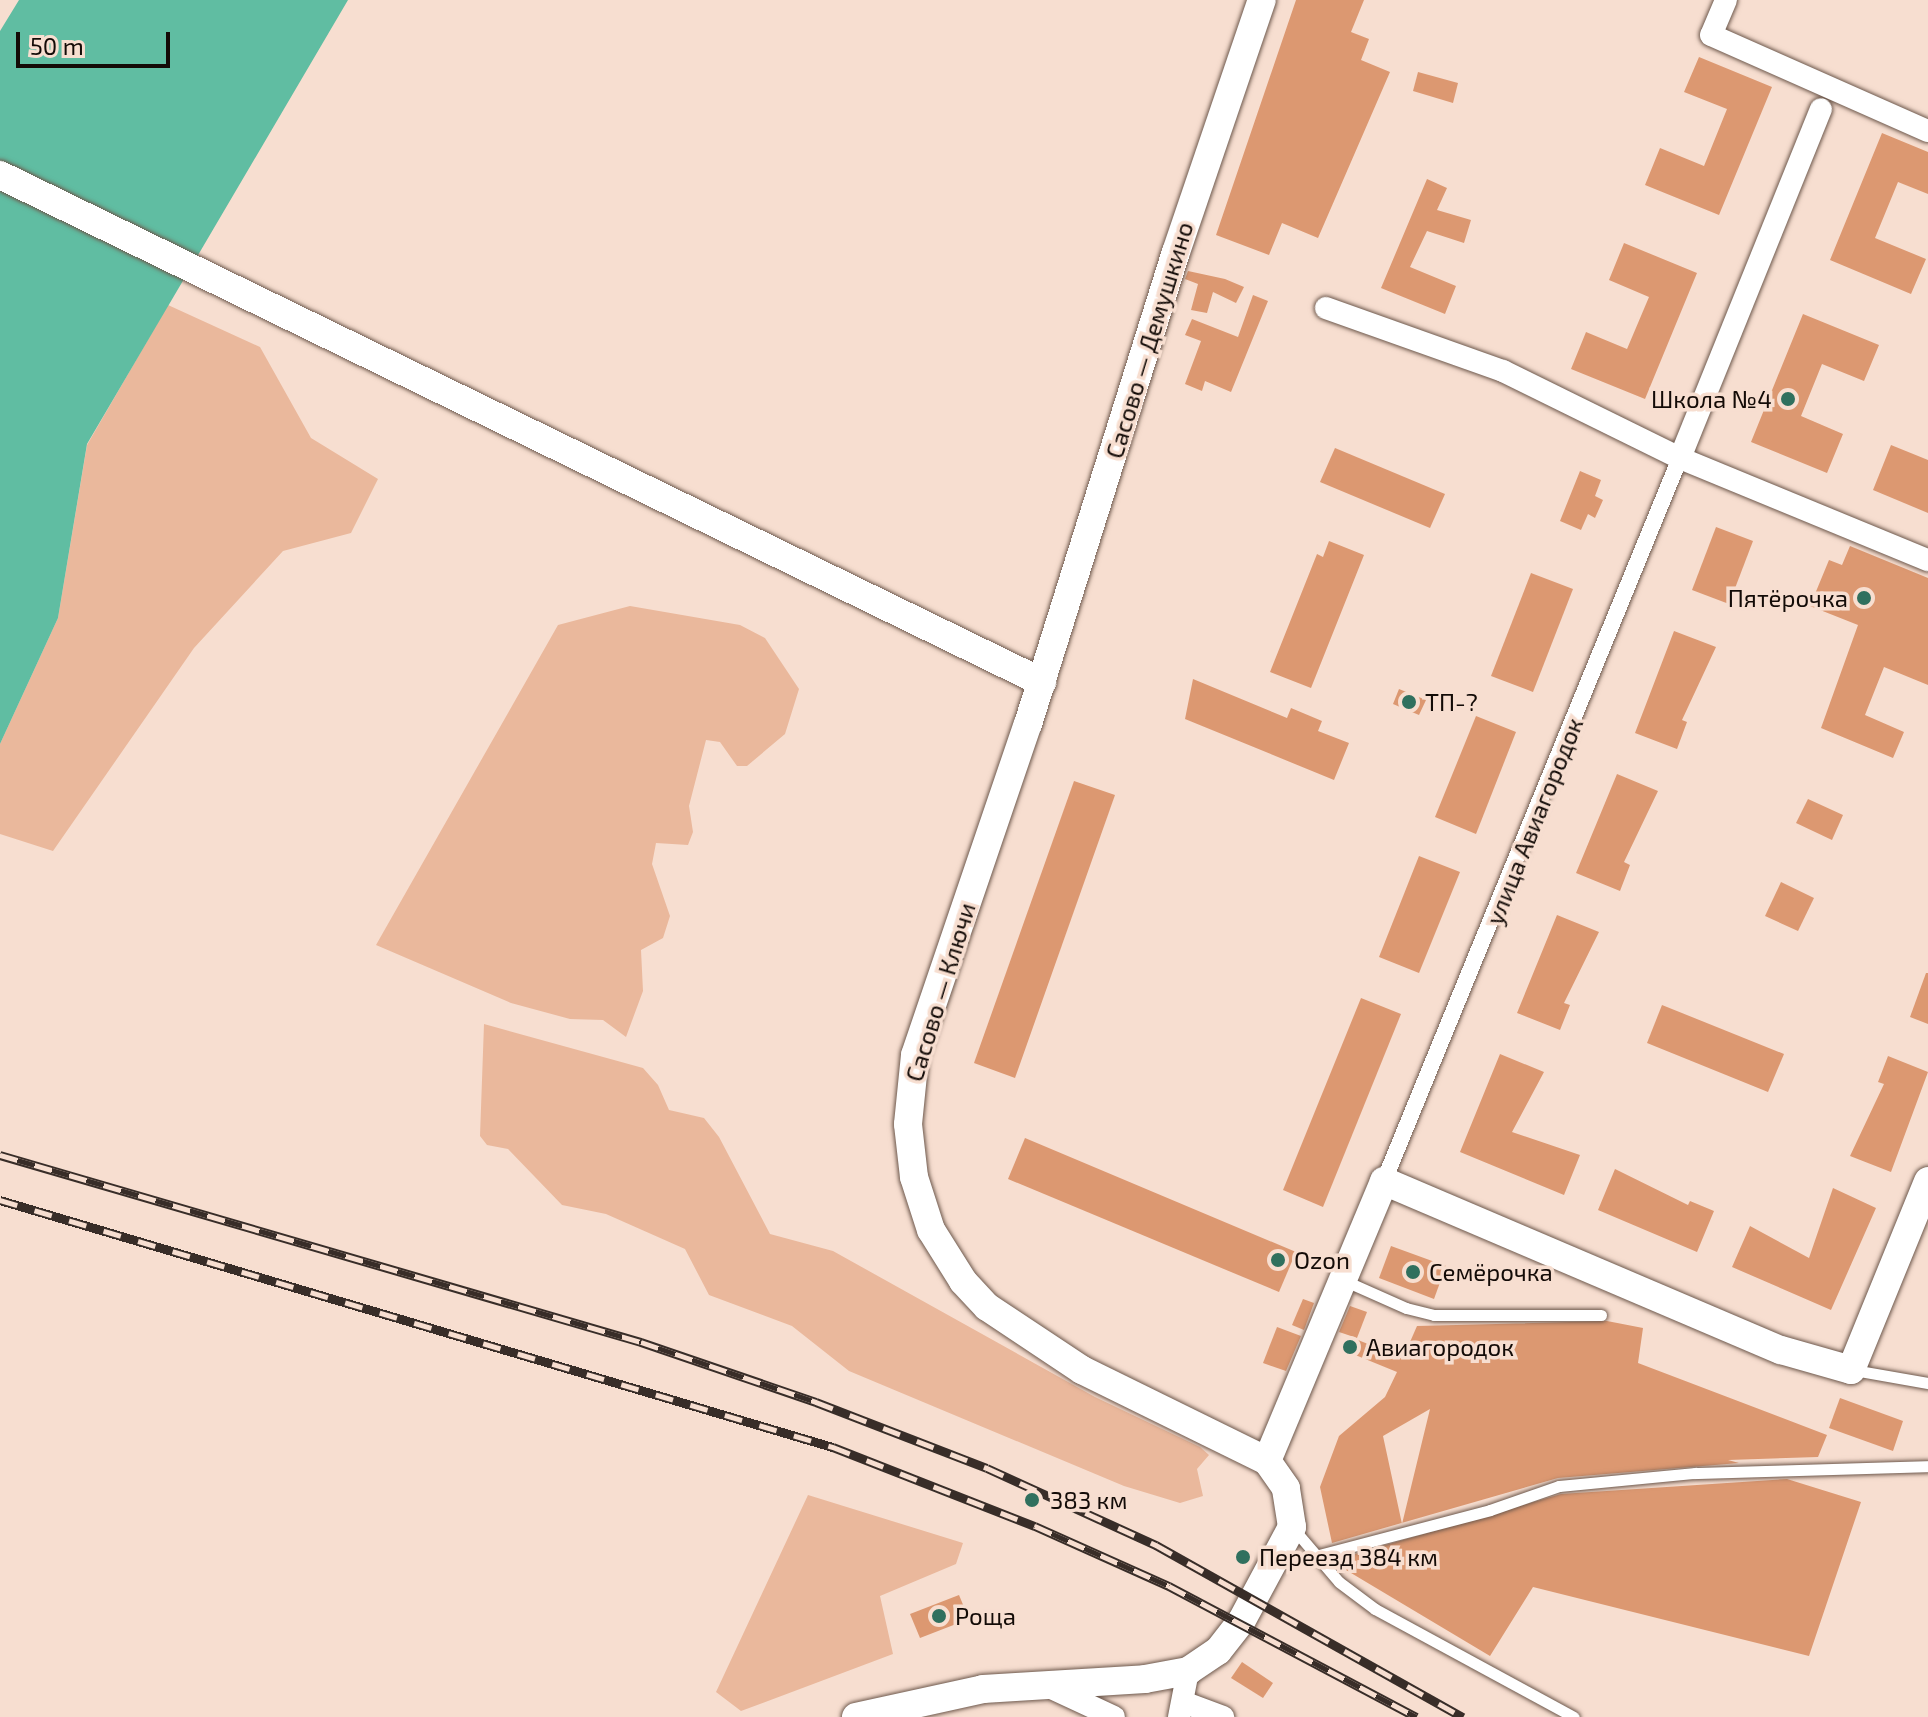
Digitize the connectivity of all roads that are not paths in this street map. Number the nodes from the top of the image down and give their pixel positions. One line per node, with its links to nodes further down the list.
1 (1262, 0): 9 (street, Сасово — Демушкино)
2 (1726, 0): 4 (street)
3 (1821, 109): 7 (street)
4 (1928, 131)
5 (0, 175): 9 (street)
6 (1326, 308): 7 (street)
7 (1680, 458): 8 (street); 10 (street, улица Авиагородок)
8 (1928, 560)
9 (1042, 682): 16 (street, Сасово — Ключи)
10 (1384, 1181): 12 (street, улица Авиагородок); 14 (street)
11 (1928, 1181): 14 (street)
12 (1343, 1280): 13 (lane); 16 (street, улица Авиагородок)
13 (1601, 1315)
14 (1851, 1370): 15 (lane)
15 (1928, 1383)
16 (1267, 1461): 18 (street)
17 (1928, 1466): 19 (lane)
18 (1292, 1527): 19 (lane); 20 (street)
19 (1315, 1556): 26 (lane)
20 (1188, 1671): 21 (street); 22 (street)
21 (1044, 1684): 23 (street); 24 (street)
22 (1181, 1710): 25 (street)
23 (856, 1717)
24 (1114, 1717)
25 (1223, 1717)
26 (1574, 1717)

